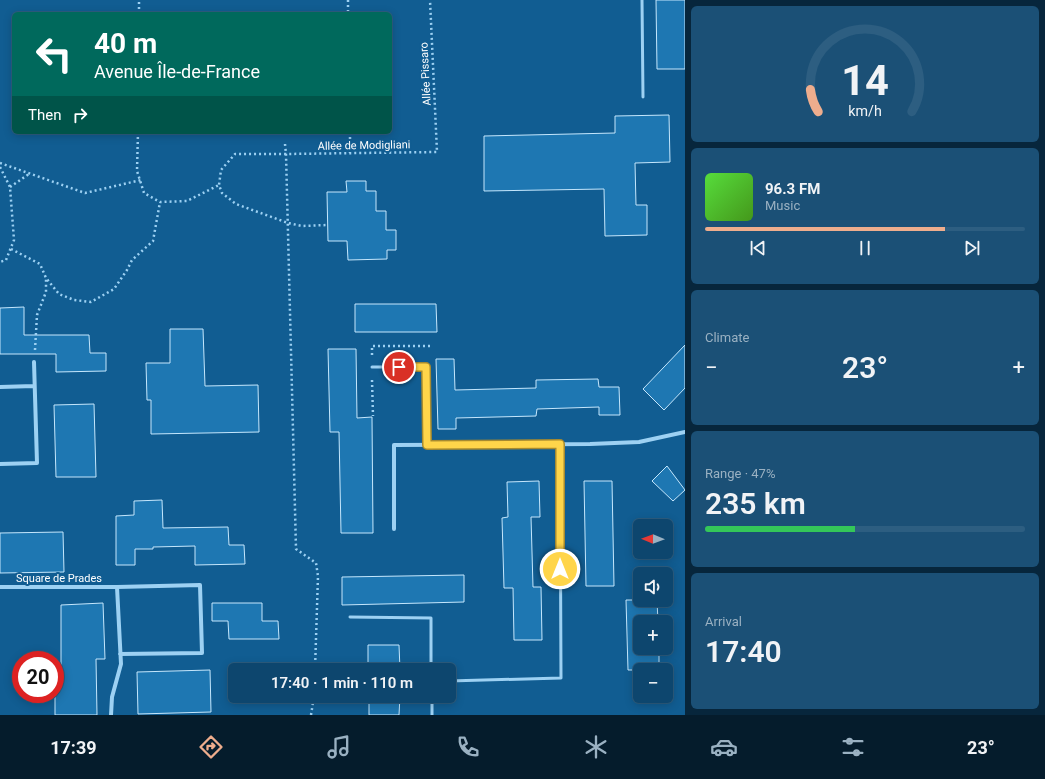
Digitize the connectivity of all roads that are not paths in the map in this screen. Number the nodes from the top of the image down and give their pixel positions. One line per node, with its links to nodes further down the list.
1 (642, 0): 2 (lane)
2 (643, 97)
3 (34, 362): 5 (street)
4 (372, 367): 9 (lane)
5 (34, 386): 6 (street); 10 (street)
6 (0, 387)
7 (685, 432): 8 (street)
8 (560, 444): 9 (street); 17 (lane)
9 (427, 445): 11 (street)
10 (0, 464)
11 (394, 529)
12 (0, 587): 13 (street, Square de Prades)
13 (117, 587): 15 (street, Square de Prades); 15 (street, Square de Prades)
14 (350, 617): 16 (lane)
15 (120, 654): 19 (street, Square de Prades)
16 (432, 663)
17 (456, 680)
18 (432, 703): 20 (lane)
19 (111, 715)
20 (432, 715)

